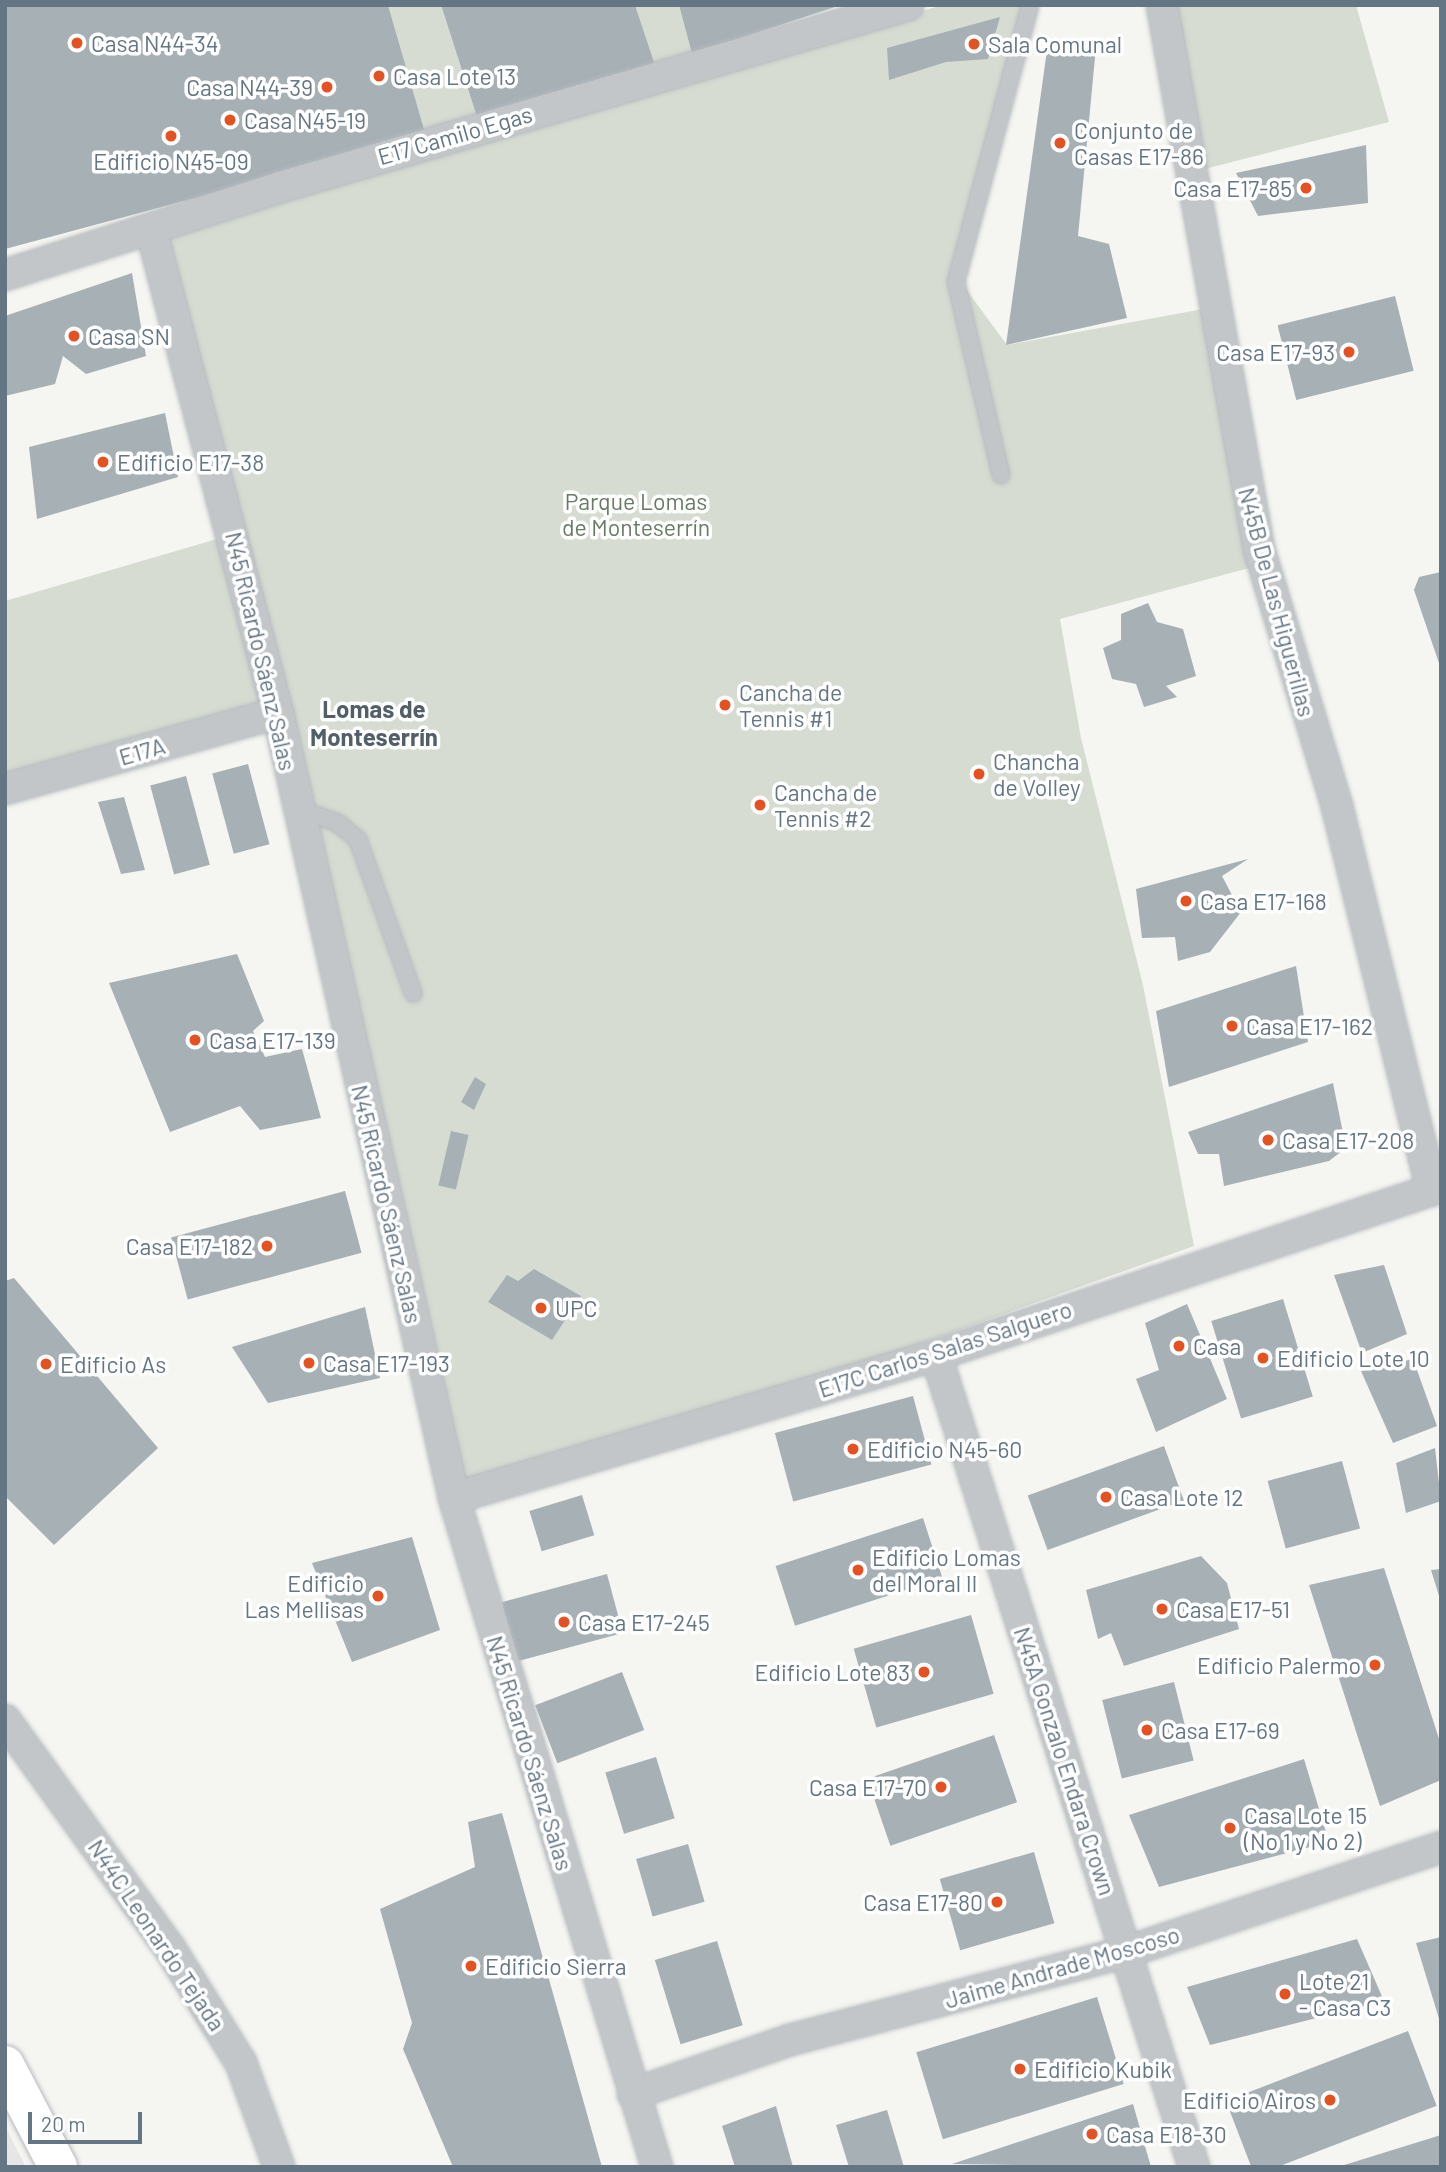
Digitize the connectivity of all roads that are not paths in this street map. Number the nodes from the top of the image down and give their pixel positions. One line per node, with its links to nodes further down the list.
1 (1030, 5): 6 (lane)
2 (1162, 5): 11 (street, N45B De Las Higuerillas)
3 (890, 7): 4 (street, E17 Camilo Egas)
4 (152, 233): 5 (street, E17 Camilo Egas); 7 (street, N45 Ricardo Sáenz Salas)
5 (5, 275)
6 (1000, 475)
7 (278, 713): 8 (street, E17A); 9 (street, N45 Ricardo Sáenz Salas)
8 (5, 789)
9 (298, 809): 10 (lane); 13 (street, N45 Ricardo Sáenz Salas)
10 (413, 993)
11 (1432, 1190): 12 (street, E17C Carlos Salas Salguero)
12 (936, 1355): 13 (street, E17C Carlos Salas Salguero); 16 (street, N45A Gonzalo Endara Crown)
13 (454, 1498): 18 (street, N45 Ricardo Sáenz Salas)
14 (5, 1720): 20 (street, N44C Leonardo Tejada)
15 (1441, 1847): 16 (street, Jaime Andrade Moscoso)
16 (1126, 1952): 18 (street, Jaime Andrade Moscoso); 22 (street, N45A Gonzalo Endara Crown)
17 (5, 2064): 19 (street)
18 (633, 2094): 21 (street, N45 Ricardo Sáenz Salas)
19 (58, 2167)
20 (279, 2167)
21 (657, 2167)
22 (1194, 2167)

